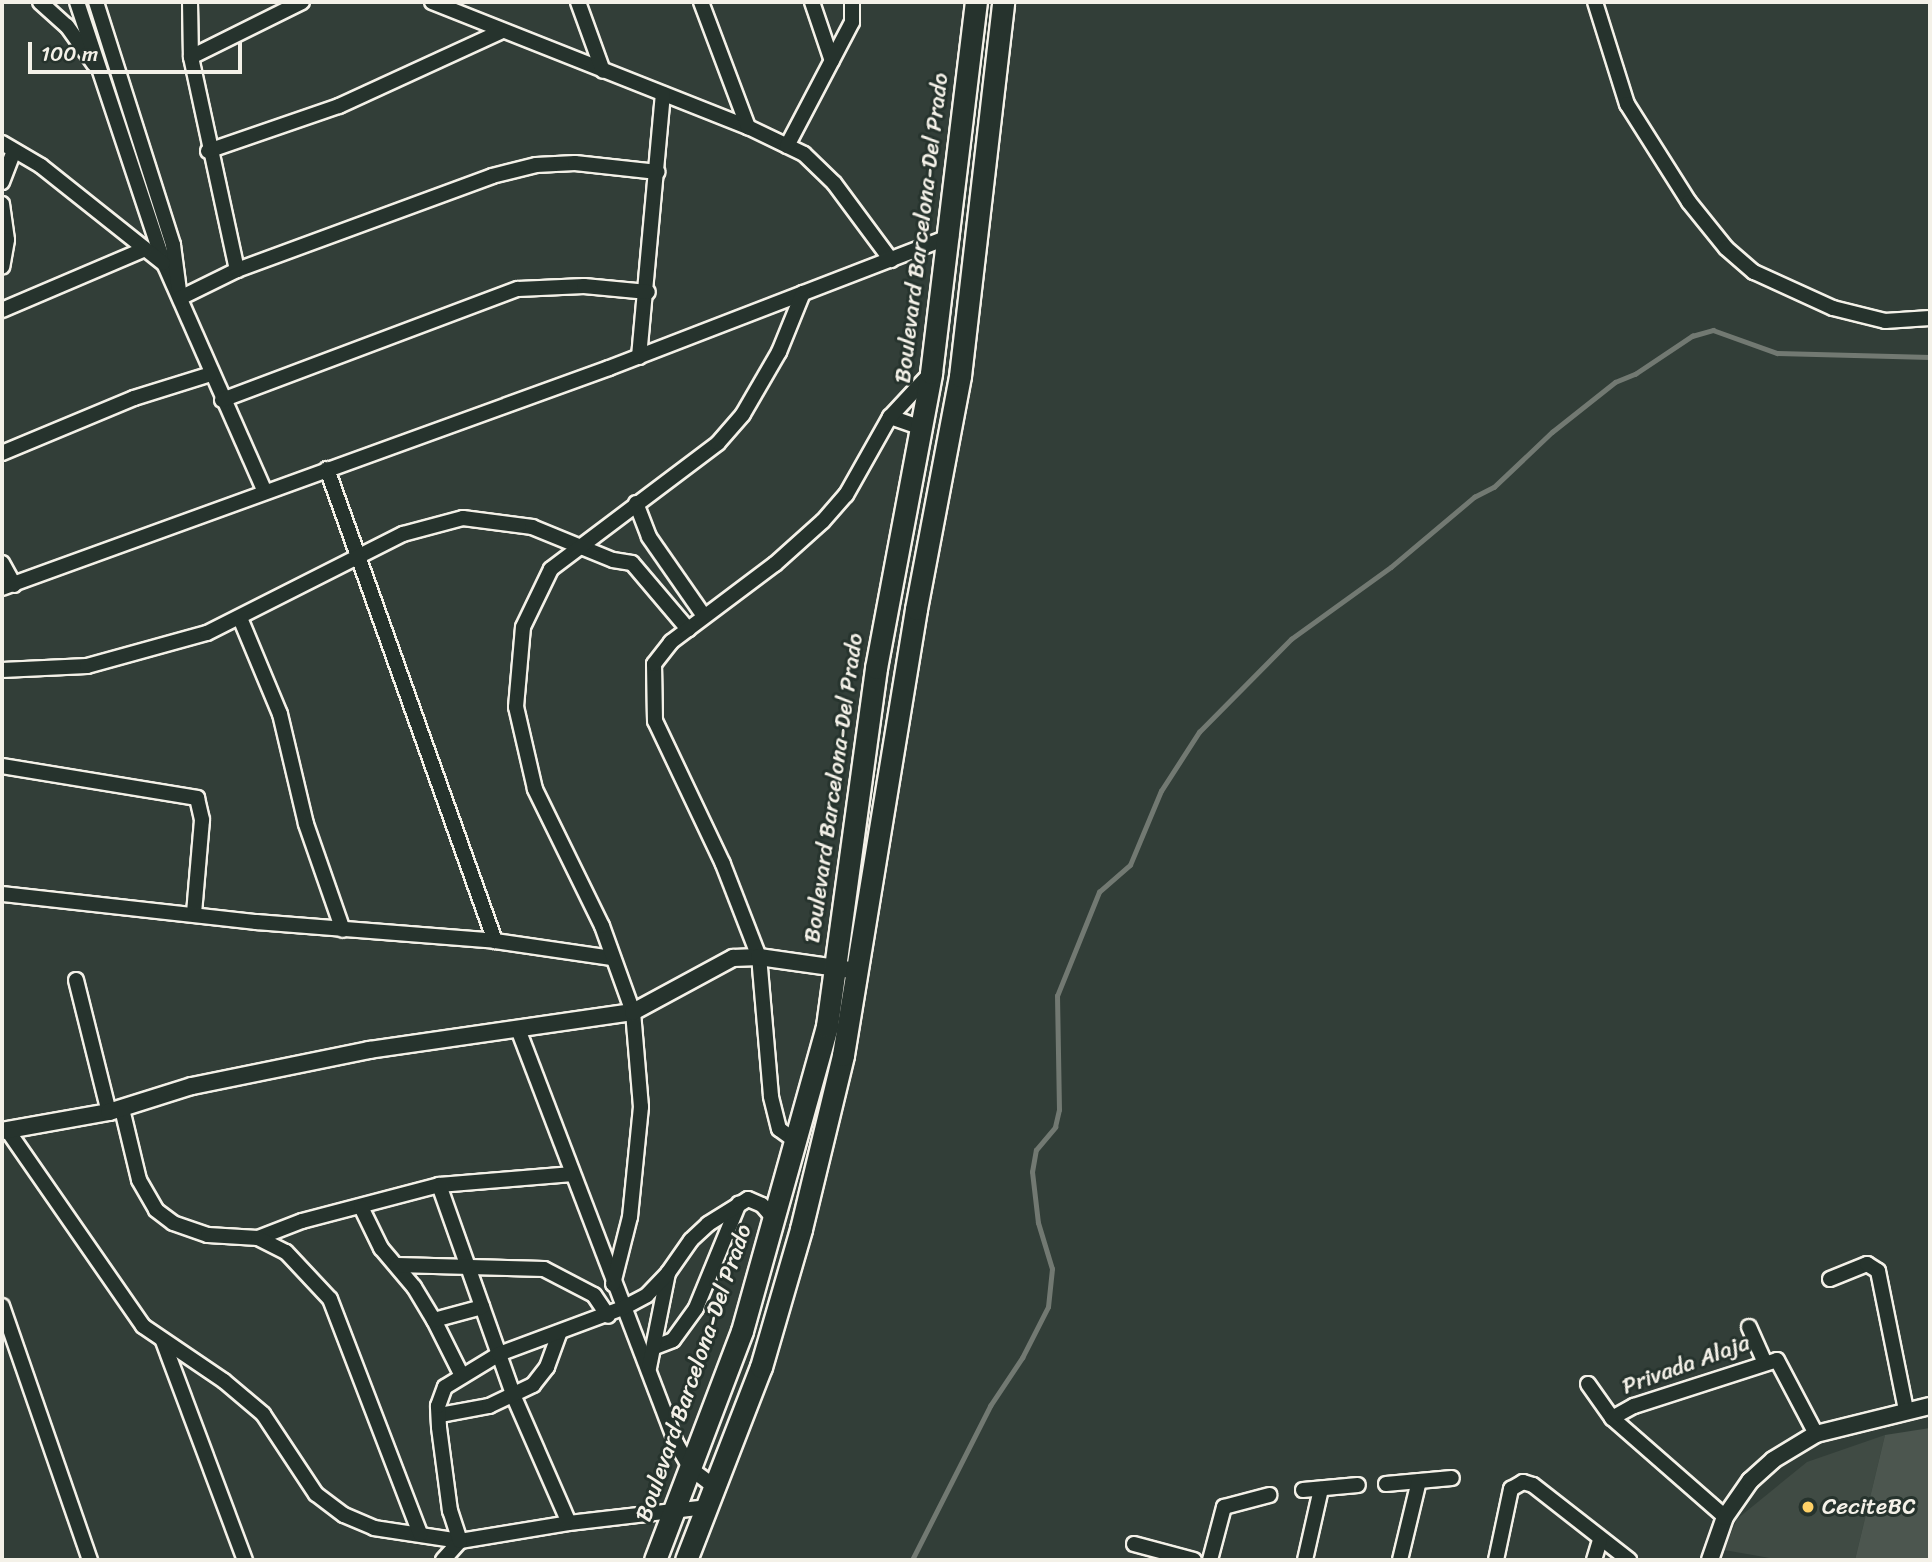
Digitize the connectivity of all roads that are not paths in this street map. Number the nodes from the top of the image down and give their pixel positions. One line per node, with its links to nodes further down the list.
1 (40, 2): 18 (street)
2 (77, 2): 18 (street)
3 (96, 2): 35 (street)
4 (190, 2): 15 (street)
5 (302, 2): 15 (street)
6 (432, 2): 14 (street)
7 (578, 2): 17 (street)
8 (701, 2): 20 (street)
9 (812, 2): 16 (street)
10 (852, 2): 16 (street)
11 (1003, 2): 64 (main road)
12 (1595, 2): 37 (street)
13 (973, 7): 27 (main road, Boulevard Barcelona-Del Prado)
14 (502, 31): 17 (street); 23 (street)
15 (191, 57): 23 (street)
16 (832, 61): 21 (street)
17 (603, 71): 19 (street)
18 (105, 80): 30 (street)
19 (663, 94): 20 (street); 24 (street)
20 (748, 127): 21 (street)
21 (787, 146): 29 (street)
22 (8, 147): 25 (street); 28 (street)
23 (208, 151): 32 (street)
24 (658, 172): 32 (street); 33 (street)
25 (2, 182)
26 (2, 204): 31 (street)
27 (951, 236): 29 (street); 39 (main road, Boulevard Barcelona-Del Prado)
28 (145, 249): 30 (street); 36 (street)
29 (891, 260): 34 (street)
30 (164, 263): 35 (street)
31 (2, 267)
32 (237, 270): 35 (street)
33 (648, 292): 38 (street); 41 (street)
34 (803, 293): 38 (street); 47 (street)
35 (180, 298): 40 (street)
36 (2, 310)
37 (1930, 318)
38 (639, 357): 45 (street)
39 (931, 373): 42 (street); 43 (main road, Boulevard Barcelona-Del Prado)
40 (211, 374): 41 (street); 44 (street)
41 (222, 400): 46 (street)
42 (890, 417): 43 (street); 52 (street)
43 (922, 428): 63 (main road, Boulevard Barcelona-Del Prado)
44 (2, 453)
45 (327, 469): 46 (street); 49 (street)
46 (265, 492): 51 (street)
47 (636, 503): 48 (street); 52 (street)
48 (578, 547): 49 (street); 54 (street); 62 (street)
49 (361, 558): 53 (street); 60 (street)
50 (2, 563): 51 (street)
51 (8, 587)
52 (704, 616): 54 (street)
53 (240, 618): 55 (street); 59 (street)
54 (688, 629): 61 (street)
55 (2, 670)
56 (2, 766): 58 (street)
57 (2, 894): 58 (street)
58 (194, 914): 59 (street)
59 (344, 930): 60 (street)
60 (495, 941): 62 (street)
61 (759, 957): 63 (street); 66 (street); 70 (street)
62 (612, 958): 66 (street)
63 (834, 966): 64 (street); 70 (main road, Boulevard Barcelona-Del Prado)
64 (857, 971): 110 (main road)
65 (76, 980): 68 (street)
66 (633, 1012): 67 (street); 81 (street)
67 (518, 1029): 68 (street); 71 (street)
68 (115, 1110): 69 (street); 76 (street)
69 (5, 1131): 89 (street)
70 (797, 1142): 75 (main road, Boulevard Barcelona-Del Prado)
71 (573, 1174): 72 (street); 81 (street)
72 (439, 1185): 74 (street); 78 (street)
73 (739, 1203): 75 (street); 79 (street); 90 (street)
74 (360, 1207): 76 (street); 77 (street)
75 (776, 1221): 102 (main road, Boulevard Barcelona-Del Prado)
76 (258, 1238): 114 (street)
77 (397, 1265): 78 (street); 86 (street)
78 (471, 1269): 83 (street); 85 (street)
79 (668, 1273): 84 (street); 90 (street)
80 (1830, 1279): 98 (street)
81 (613, 1284): 84 (street)
82 (2, 1306): 118 (street)
83 (482, 1307): 86 (street); 91 (street)
84 (623, 1308): 85 (street); 93 (street)
85 (607, 1316): 88 (street)
86 (434, 1320): 94 (street)
87 (1749, 1327): 92 (street)
88 (559, 1334): 91 (street); 96 (street)
89 (163, 1341): 114 (street); 119 (street)
90 (655, 1347): 93 (street)
91 (499, 1354): 94 (street); 96 (street)
92 (1771, 1360): 100 (street, Privada Alaja); 101 (street)
93 (649, 1368): 102 (street)
94 (461, 1374): 99 (street)
95 (1588, 1384): 100 (street)
96 (514, 1397): 99 (street); 113 (street)
97 (1930, 1406): 98 (street)
98 (1906, 1410): 101 (street)
99 (440, 1415): 116 (street)
100 (1612, 1418): 112 (street)
101 (1816, 1434): 112 (street)
102 (691, 1469): 110 (street); 111 (main road, Boulevard Barcelona-Del Prado)
103 (1452, 1478): 104 (street)
104 (1419, 1481): 105 (street); 126 (street)
105 (1386, 1484)
106 (1358, 1485): 107 (street)
107 (1321, 1489): 108 (street); 125 (street)
108 (1303, 1490)
109 (1269, 1495): 124 (street)
110 (712, 1498): 111 (street); 122 (main road)
111 (675, 1511): 113 (street); 121 (main road, Boulevard Barcelona-Del Prado)
112 (1725, 1517): 130 (street)
113 (569, 1522): 116 (street)
114 (421, 1534): 116 (street)
115 (1600, 1540): 127 (street); 128 (street); 129 (street)
116 (460, 1541): 120 (street)
117 (1134, 1544): 123 (street)
118 (90, 1560)
119 (245, 1560)
120 (443, 1560)
121 (655, 1560)
122 (686, 1560)
123 (1194, 1560)
124 (1210, 1560)
125 (1305, 1560)
126 (1399, 1560)
127 (1496, 1560)
128 (1594, 1560)
129 (1629, 1560)
130 (1710, 1560)

